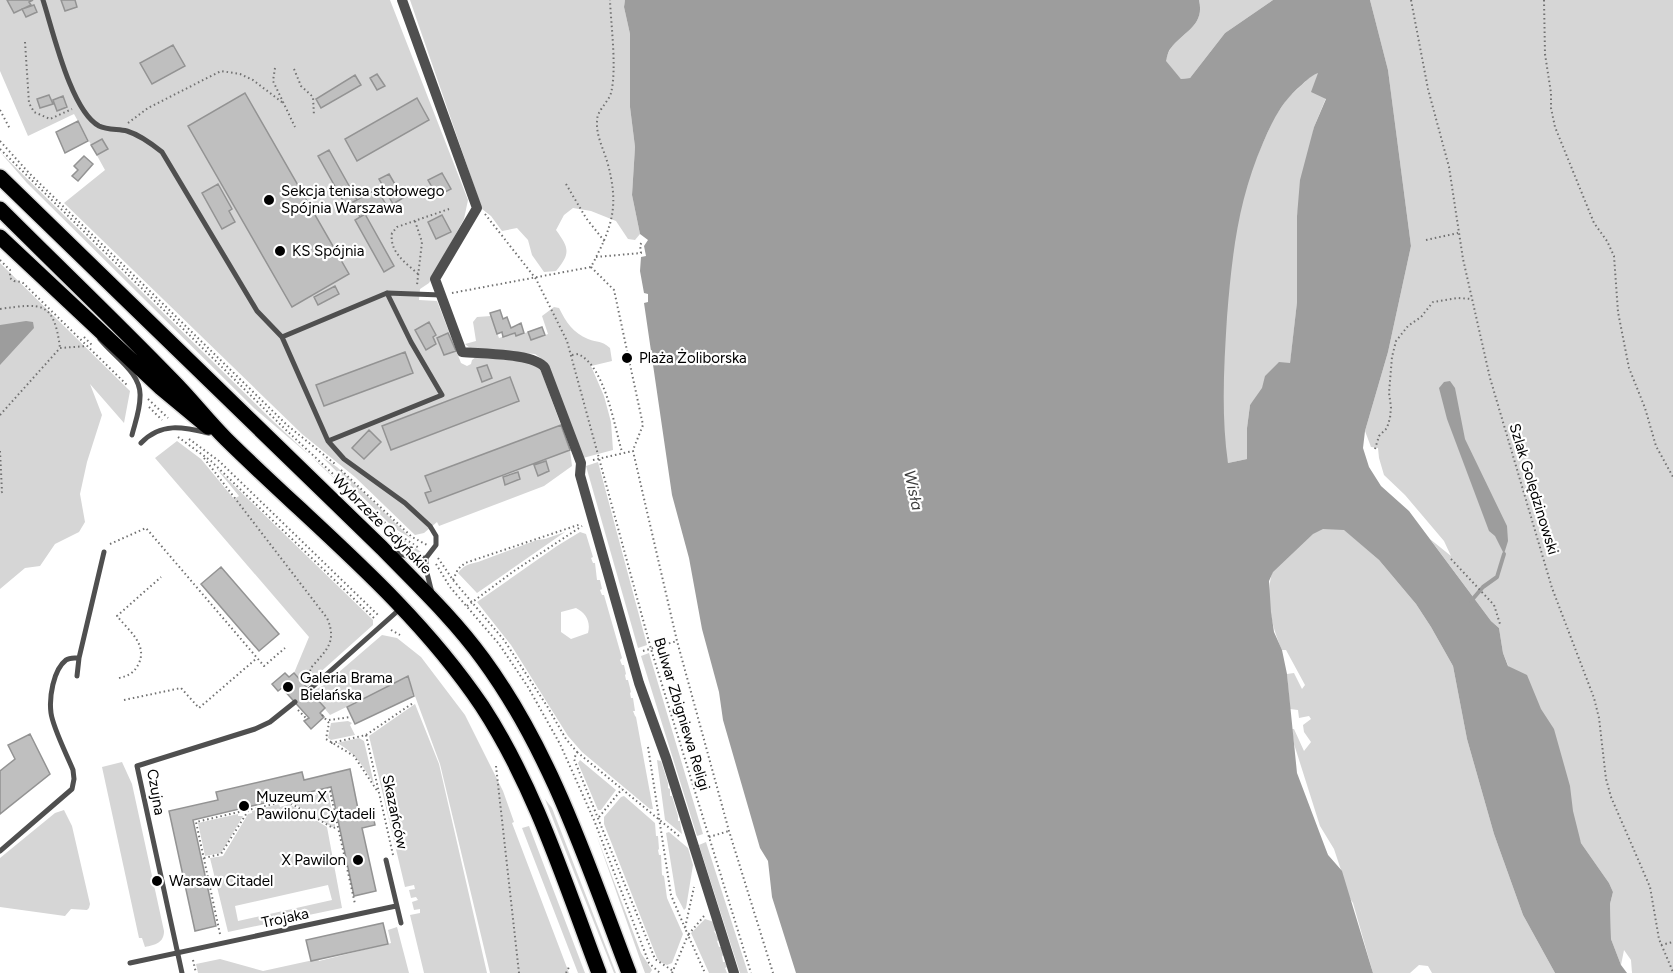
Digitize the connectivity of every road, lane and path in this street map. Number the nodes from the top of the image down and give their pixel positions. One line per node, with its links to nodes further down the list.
1 (43, 0): 10 (lane)
2 (402, 0): 37 (street)
3 (610, 0): 27 (path)
4 (1411, 0): 23 (path, Szlak Golędzinowski)
5 (1544, 0): 60 (path)
6 (25, 42): 10 (path)
7 (275, 68): 9 (path)
8 (294, 69): 12 (path)
9 (284, 103): 13 (path); 15 (path)
10 (80, 106): 15 (lane)
11 (0, 110): 14 (path)
12 (314, 116)
13 (295, 127)
14 (10, 129)
15 (118, 130): 42 (lane)
16 (0, 148): 66 (path)
17 (0, 177): 64 (main road, Wybrzeże Gdyńskie)
18 (566, 184): 27 (path)
19 (0, 209): 50 (main road)
20 (449, 209): 22 (path)
21 (489, 218): 34 (path, Bulwar Zbigniewa Religi)
22 (415, 220): 33 (path); 33 (path)
23 (1459, 233): 25 (path); 38 (path, Szlak Golędzinowski)
24 (0, 237): 39 (main road)
25 (1425, 240)
26 (643, 241): 28 (path)
27 (605, 242): 28 (path)
28 (596, 257): 32 (path)
29 (0, 260): 30 (path)
30 (4, 264): 31 (path); 41 (path)
31 (0, 267)
32 (591, 267): 34 (path); 55 (path)
33 (418, 274): 36 (path)
34 (536, 279): 37 (path); 45 (path, Bulwar Zbigniewa Religi)
35 (387, 293): 36 (lane); 42 (lane); 51 (lane)
36 (416, 294): 37 (lane)
37 (441, 295): 59 (street)
38 (1472, 298): 53 (path); 120 (path, Szlak Golędzinowski)
39 (75, 307): 46 (lane); 50 (main road)
40 (0, 309): 41 (path)
41 (50, 311): 43 (path); 44 (path)
42 (282, 337): 51 (lane)
43 (88, 346): 44 (path); 46 (path)
44 (60, 348): 47 (path)
45 (572, 355): 56 (path); 58 (path, Bulwar Zbigniewa Religi)
46 (140, 399): 48 (path); 49 (lane)
47 (0, 415)
48 (169, 428): 50 (lane); 52 (lane); 57 (path)
49 (132, 435)
50 (224, 437): 72 (main road)
51 (328, 441): 66 (lane)
52 (141, 443)
53 (1375, 449)
54 (0, 451): 61 (path)
55 (633, 451): 56 (path); 75 (path)
56 (622, 452): 58 (path)
57 (200, 453): 73 (path); 83 (path)
58 (599, 458): 59 (path); 77 (path, Bulwar Zbigniewa Religi)
59 (581, 463): 62 (street)
60 (1673, 477)
61 (0, 493)
62 (592, 520): 69 (path); 71 (path); 78 (street)
63 (108, 545): 80 (path)
64 (382, 548): 66 (lane); 70 (main road, Wybrzeże Gdyńskie)
65 (104, 552): 79 (lane)
66 (427, 557): 70 (lane)
67 (1451, 559): 74 (path)
68 (161, 577): 82 (path)
69 (453, 580)
70 (435, 603): 133 (main road, Wybrzeże Gdyńskie)
71 (467, 606)
72 (402, 607): 73 (lane); 132 (main road)
73 (384, 624): 83 (lane)
74 (1500, 624)
75 (677, 641): 77 (path); 104 (path)
76 (285, 648): 80 (path)
77 (651, 649): 78 (path); 105 (path, Bulwar Zbigniewa Religi)
78 (631, 655): 106 (street)
79 (79, 658): 81 (lane); 107 (lane)
80 (257, 658): 85 (path)
81 (77, 676)
82 (119, 678)
83 (317, 683): 84 (lane)
84 (309, 690)
85 (124, 700)
86 (294, 703): 90 (path); 121 (lane, Czujna)
87 (413, 703): 92 (path)
88 (322, 715): 91 (path)
89 (351, 717): 91 (path)
90 (307, 719)
91 (329, 720): 93 (path)
92 (366, 735): 93 (path); 98 (path, Skazańców)
93 (331, 743): 98 (path)
94 (648, 744): 102 (path)
95 (577, 752): 97 (path)
96 (496, 766): 130 (path)
97 (622, 789): 101 (path); 102 (path)
98 (379, 794): 109 (path, Skazańców)
99 (286, 801): 100 (path); 103 (path); 103 (path)
100 (249, 809): 108 (path); 108 (path)
101 (599, 817)
102 (660, 822): 106 (path); 116 (path)
103 (338, 827): 112 (path)
104 (729, 831): 105 (path); 138 (path)
105 (708, 837): 137 (path, Bulwar Zbigniewa Religi)
106 (693, 847): 110 (street)
107 (0, 851)
108 (204, 858): 118 (path)
109 (386, 860): 111 (lane, Skazańców)
110 (699, 864): 114 (street); 116 (path)
111 (396, 906): 115 (lane, Skazańców); 121 (lane, Trojaka)
112 (355, 907)
113 (628, 907): 126 (path)
114 (713, 907): 117 (path); 136 (street)
115 (401, 923)
116 (685, 928): 117 (path)
117 (688, 935): 134 (path); 135 (path)
118 (220, 936)
119 (1673, 942): 120 (path)
120 (1661, 945): 127 (path, Szlak Golędzinowski)
121 (178, 953): 123 (lane, Trojaka); 128 (lane)
122 (193, 960): 129 (path)
123 (130, 963)
124 (570, 965): 131 (path)
125 (661, 965): 126 (path)
126 (658, 972)
127 (1673, 972)
128 (182, 973)
129 (196, 973)
130 (519, 973)
131 (566, 973)
132 (600, 973)
133 (629, 973)
134 (672, 973)
135 (705, 973)
136 (734, 973)
137 (751, 973)
138 (773, 973)

